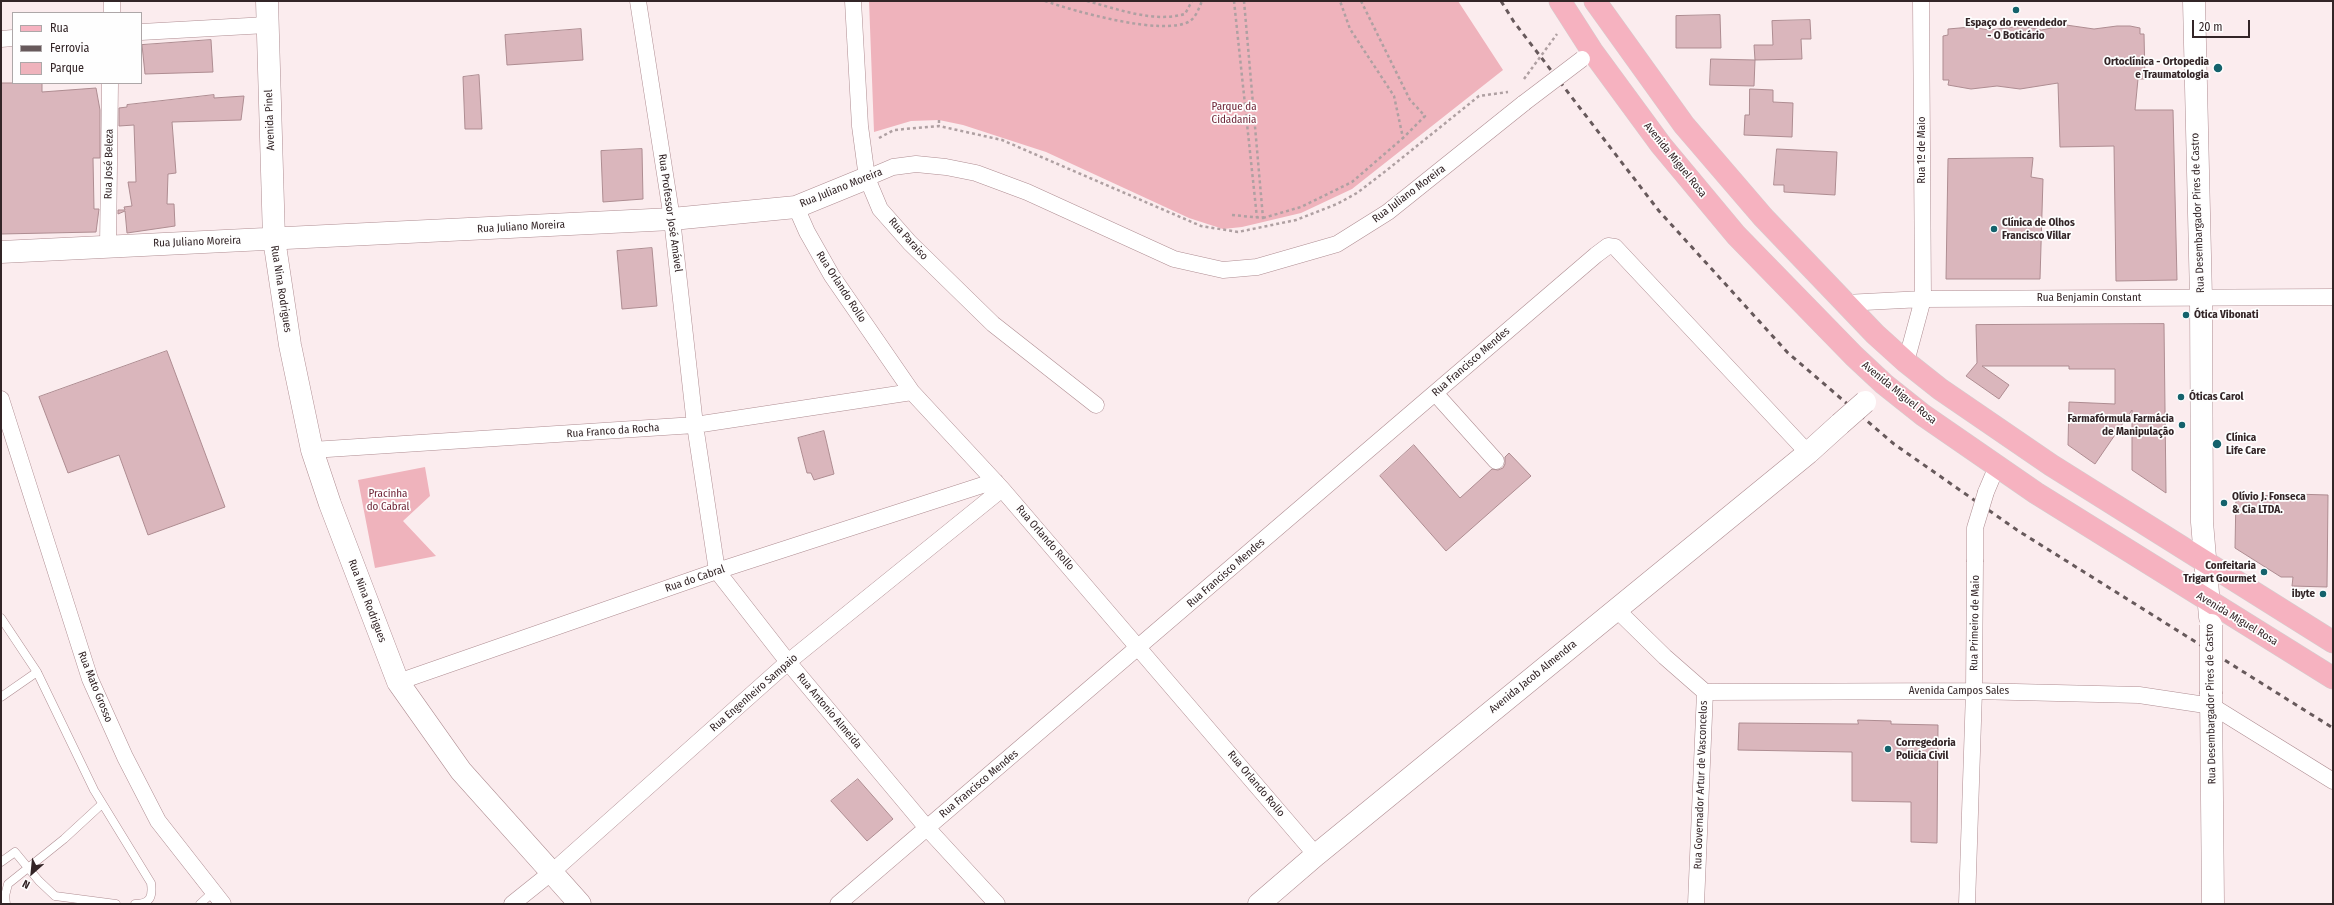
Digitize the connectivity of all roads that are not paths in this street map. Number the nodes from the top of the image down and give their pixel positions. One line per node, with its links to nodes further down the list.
1 (112, 1): 9 (street)
2 (267, 1): 10 (street, Avenida Pinel)
3 (638, 1): 18 (street, Rua Professor José Amável)
4 (853, 1): 16 (street, Rua Paraiso)
5 (1560, 1): 14 (main road, Avenida Miguel Rosa)
6 (1595, 1): 25 (main road)
7 (1921, 1): 24 (street, Rua 1º de Maio)
8 (2194, 1): 23 (street, Rua Desembargador Pires de Castro)
9 (112, 12)
10 (267, 25): 11 (street); 19 (street, Avenida Pinel)
11 (142, 32)
12 (12, 38): 13 (street)
13 (1, 39)
14 (1587, 55): 16 (street, Rua Juliano Moreira, bridge); 27 (main road, Avenida Miguel Rosa)
15 (110, 84): 20 (street, Rua José Beleza)
16 (867, 178): 17 (street, Rua Juliano Moreira); 31 (street, Rua Paraiso)
17 (796, 207): 18 (street, Rua Juliano Moreira); 28 (street, Rua Orlando Rollo)
18 (672, 219): 19 (street, Rua Juliano Moreira); 32 (street, Rua Professor José Amável)
19 (274, 239): 20 (street, Rua Juliano Moreira); 35 (street, Rua Nina Rodrigues)
20 (108, 246): 21 (street, Rua Juliano Moreira)
21 (1, 252)
22 (2333, 297): 23 (street, Rua Benjamin Constant)
23 (2201, 298): 24 (street, Rua Benjamin Constant); 40 (street, Rua Desembargador Pires de Castro)
24 (1923, 299): 25 (street, Rua Benjamin Constant); 26 (street)
25 (1845, 303): 26 (main road)
26 (1906, 362): 27 (main road); 40 (main road)
27 (1884, 384): 36 (street, Avenida Jacob Almendra, bridge); 38 (main road, Avenida Miguel Rosa)
28 (912, 392): 32 (street, Rua Franco da Rocha); 39 (street, Rua Orlando Rollo)
29 (1435, 393): 36 (street, Rua Francisco Mendes); 37 (street); 46 (street, Rua Francisco Mendes)
30 (1, 400): 34 (street, Rua Mato Grosso)
31 (1096, 405)
32 (695, 426): 35 (street, Rua Franco da Rocha); 41 (street, Rua Antonio Almeida)
33 (1, 430): 34 (street, Rua Mato Grosso)
34 (15, 448): 62 (street, Rua Mato Grosso)
35 (312, 450): 50 (street, Rua Nina Rodrigues)
36 (1808, 453): 43 (street, Avenida Jacob Almendra)
37 (1496, 461)
38 (1997, 466): 42 (main road, Avenida Miguel Rosa); 51 (street, Rua Primeiro de Maio, bridge)
39 (998, 485): 41 (street, Rua do Cabral); 46 (street, Rua Orlando Rollo); 47 (street, Rua Engenheiro Sampaio)
40 (2206, 563): 42 (street, Rua Desembargador Pires de Castro); 45 (main road)
41 (717, 571): 47 (street, Rua Antonio Almeida); 50 (street, Rua do Cabral)
42 (2209, 602): 49 (main road, Avenida Miguel Rosa); 54 (street, Rua Desembargador Pires de Castro, bridge)
43 (1616, 609): 52 (street, Rua Governador Artur de Vasconcelos); 58 (street, Avenida Jacob Almendra)
44 (1, 618): 48 (lane)
45 (2333, 642)
46 (1140, 647): 57 (street, Rua Francisco Mendes); 58 (street, Rua Orlando Rollo)
47 (788, 662): 57 (street, Rua Antonio Almeida); 61 (street, Rua Engenheiro Sampaio)
48 (37, 672): 53 (lane); 56 (lane)
49 (2333, 678)
50 (398, 682): 61 (street, Rua Nina Rodrigues)
51 (1974, 691): 52 (street, Avenida Campos Sales); 54 (street, Avenida Campos Sales); 73 (street, Rua Primeiro de Maio)
52 (1705, 692): 72 (street, Rua Governador Artur de Vasconcelos)
53 (1, 697)
54 (2212, 700): 55 (street); 74 (street, Rua Desembargador Pires de Castro)
55 (2333, 781)
56 (102, 804): 60 (lane); 65 (lane)
57 (927, 828): 69 (street, Rua Francisco Mendes); 70 (street, Rua Antonio Almeida)
58 (1316, 855): 71 (street, Avenida Jacob Almendra)
59 (1, 862): 60 (lane)
60 (28, 868): 63 (lane); 64 (lane)
61 (552, 872): 67 (street, Rua Engenheiro Sampaio); 68 (street, Rua Nina Rodrigues)
62 (217, 899): 66 (lane)
63 (6, 904)
64 (116, 904)
65 (135, 904)
66 (200, 904)
67 (512, 904)
68 (580, 904)
69 (838, 904)
70 (997, 904)
71 (1260, 904)
72 (1696, 904)
73 (1967, 904)
74 (2213, 904)

